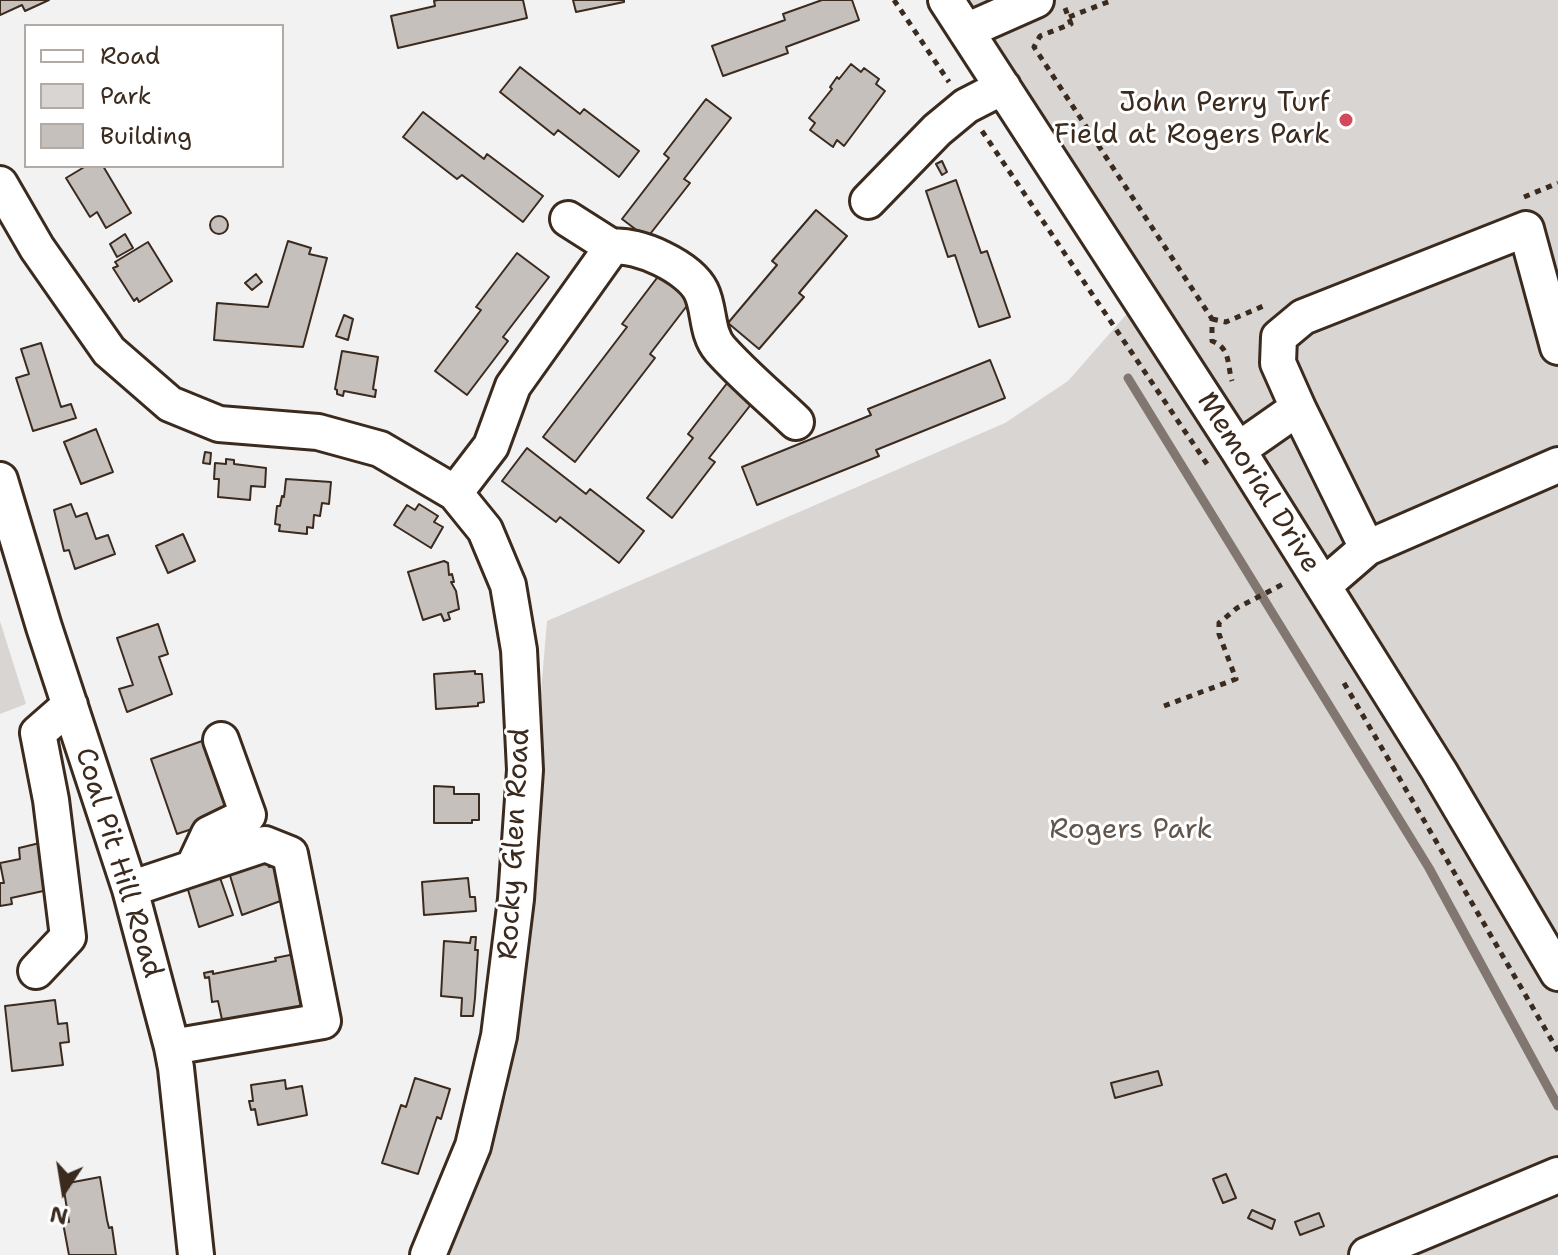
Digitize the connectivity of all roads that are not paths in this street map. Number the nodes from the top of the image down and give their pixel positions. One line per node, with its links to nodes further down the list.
1 (946, 0): 3 (street, Memorial Drive)
2 (1036, 0): 3 (street)
3 (966, 31): 4 (street, Memorial Drive)
4 (1003, 87): 6 (street); 12 (street, Memorial Drive)
5 (0, 184): 15 (street, Rocky Glen Road)
6 (868, 201)
7 (568, 219): 8 (street)
8 (612, 247): 11 (street); 15 (street)
9 (1558, 347): 10 (street)
10 (1298, 408): 12 (street); 16 (street)
11 (796, 422)
12 (1238, 450): 17 (street, Memorial Drive)
13 (1558, 465): 16 (street)
14 (0, 480): 18 (street, Coal Pit Hill Road)
15 (455, 493): 27 (street, Rocky Glen Road)
16 (1367, 548): 17 (street)
17 (1323, 586): 23 (street, Memorial Drive)
18 (70, 705): 21 (street, Coal Pit Hill Road); 22 (street)
19 (221, 740): 20 (street)
20 (193, 868): 21 (street); 24 (street)
21 (130, 889): 24 (street, Coal Pit Hill Road)
22 (36, 971)
23 (1558, 973)
24 (172, 1047): 26 (street, Coal Pit Hill Road)
25 (1558, 1175): 28 (street)
26 (196, 1255)
27 (428, 1255)
28 (1367, 1255)

